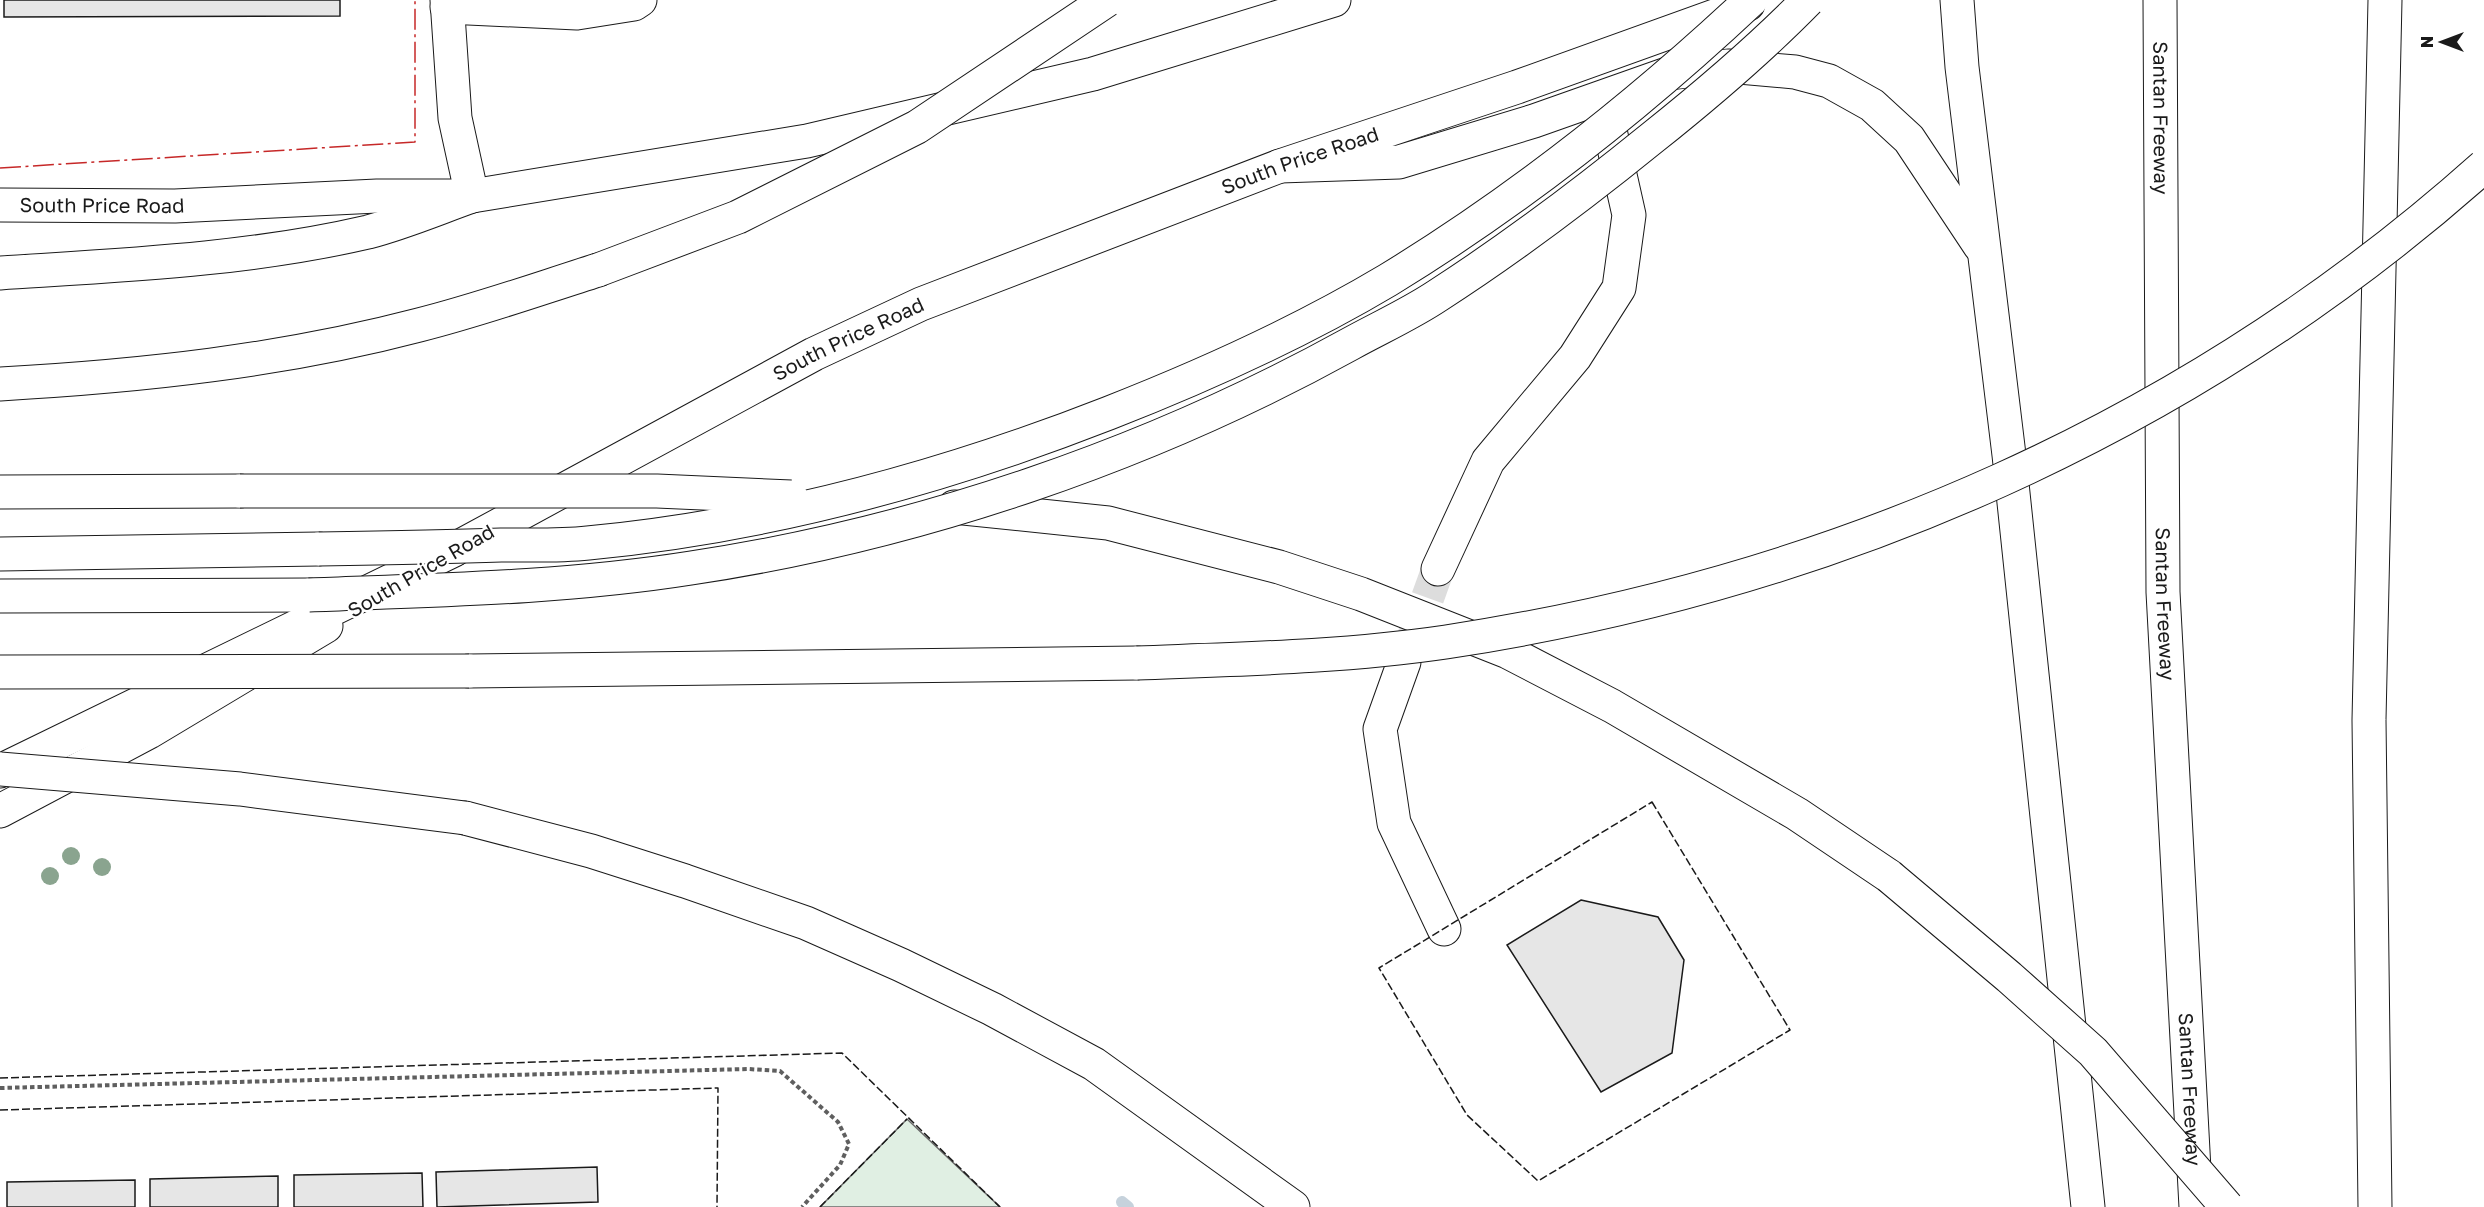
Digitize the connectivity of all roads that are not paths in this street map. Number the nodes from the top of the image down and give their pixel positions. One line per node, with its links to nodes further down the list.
1 (640, 0): 10 (main road)
2 (1107, 0): 18 (main road, bridge)
3 (1334, 0): 14 (main road, South Price Road)
4 (1751, 0): 21 (main road, bridge)
5 (1758, 0): 12 (main road, South Price Road)
6 (1808, 0): 23 (main road, bridge)
7 (1957, 0): 16 (main road)
8 (2160, 0): 31 (main road, Santan Freeway)
9 (2385, 0): 33 (main road)
10 (447, 4): 14 (main road)
11 (1603, 97): 12 (main road); 16 (main road); 22 (main road)
12 (1280, 166): 20 (main road, South Price Road)
13 (2484, 166): 25 (main road, bridge)
14 (472, 196): 15 (main road, South Price Road); 17 (main road)
15 (0, 205)
16 (1984, 252): 30 (main road)
17 (0, 273)
18 (0, 384)
19 (0, 492): 32 (main road, bridge)
20 (454, 550): 26 (main road); 27 (main road, South Price Road)
21 (0, 554)
22 (1438, 569)
23 (0, 596)
24 (1404, 662): 28 (main road)
25 (0, 672)
26 (0, 770): 29 (main road, bridge)
27 (0, 811)
28 (1444, 929)
29 (1293, 1207)
30 (2088, 1207)
31 (2196, 1207)
32 (2227, 1207)
33 (2375, 1207)

